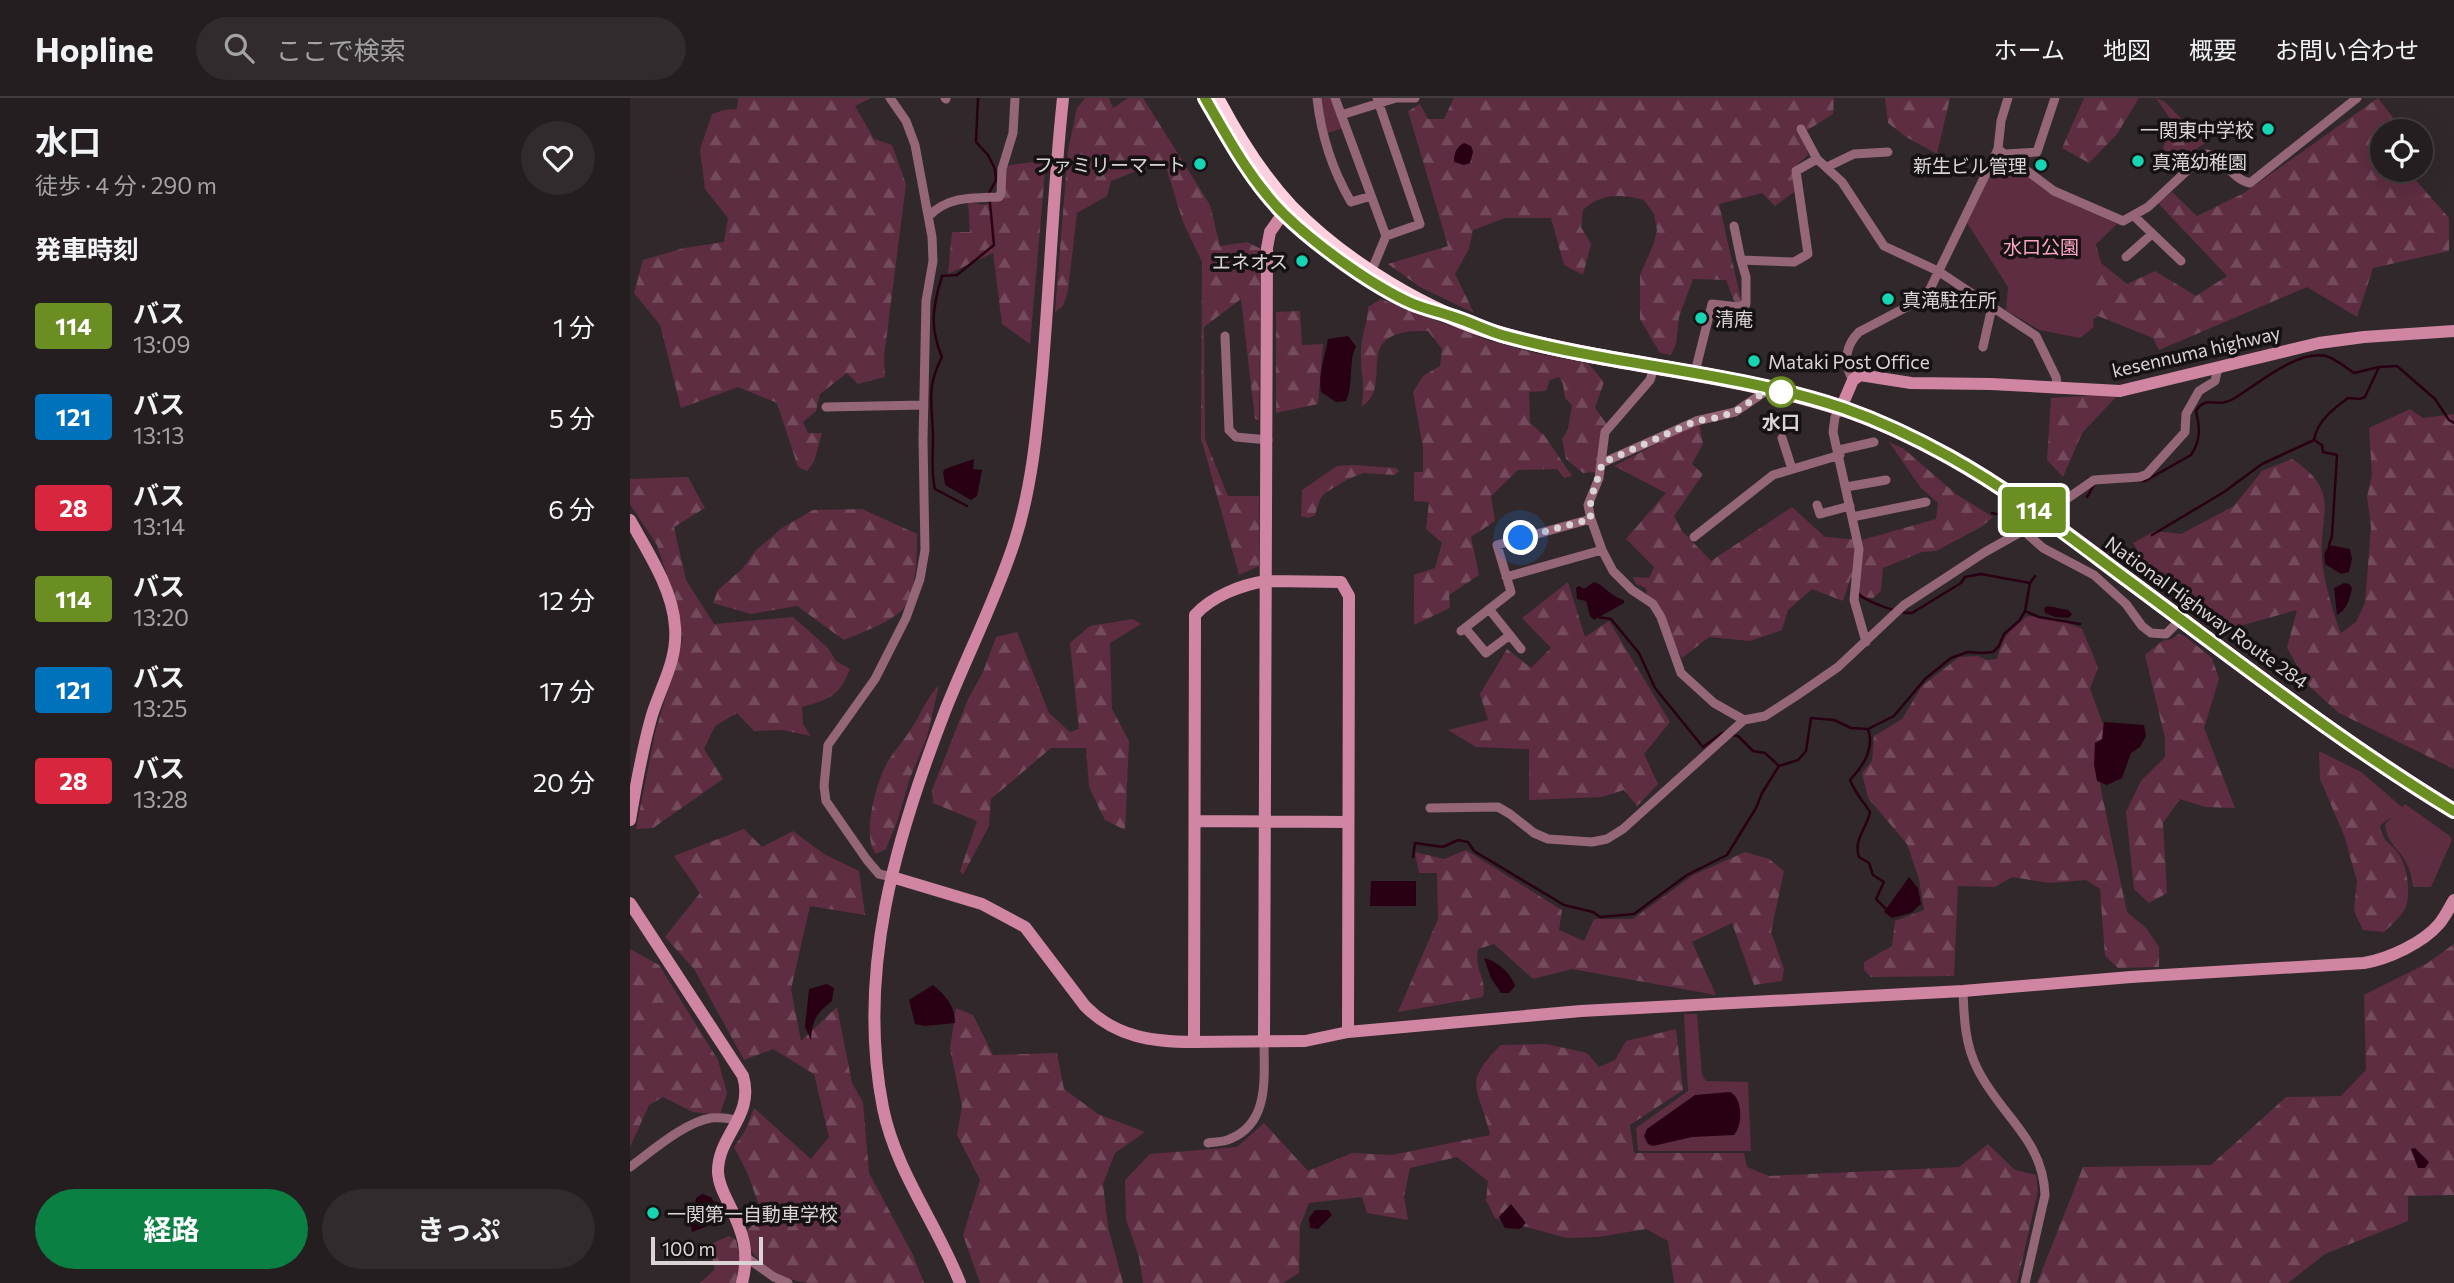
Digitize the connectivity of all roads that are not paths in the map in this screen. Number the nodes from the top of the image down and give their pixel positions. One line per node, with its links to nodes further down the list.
1 (890, 98): 22 (street)
2 (1015, 98): 22 (street)
3 (1063, 98): 79 (street)
4 (1205, 98): 21 (highway, National Highway Route 284)
5 (1216, 98): 21 (highway, National Highway Route 284)
6 (1317, 98): 20 (street)
7 (1335, 98): 14 (street)
8 (1397, 98): 9 (street); 13 (street)
9 (1415, 98)
10 (2008, 98): 16 (street)
11 (2055, 98): 16 (street)
12 (2357, 98): 23 (street)
13 (1378, 101): 14 (street); 26 (street)
14 (1341, 115): 20 (street)
15 (1801, 129): 18 (street)
16 (2002, 151): 23 (street); 31 (street)
17 (1888, 152): 19 (street)
18 (1817, 159): 19 (street); 28 (street)
19 (1827, 167): 31 (street)
20 (1371, 196): 26 (street)
21 (1286, 209): 30 (highway, National Highway Route 284); 33 (highway, National Highway Route 284); 47 (street)
22 (929, 216): 43 (street)
23 (2134, 216): 25 (street)
24 (1734, 226): 28 (street)
25 (2152, 234): 27 (street); 29 (street)
26 (1386, 236): 30 (street)
27 (2126, 257)
28 (1741, 260): 39 (street)
29 (2181, 261)
30 (1367, 270): 33 (highway, National Highway Route 284)
31 (1938, 271): 32 (street); 40 (street)
32 (1992, 307): 36 (street); 42 (street)
33 (1451, 316): 37 (highway, National Highway Route 284)
34 (2454, 331): 38 (street, kesennuma highway)
35 (1225, 336): 47 (street)
36 (1983, 347)
37 (1655, 365): 39 (highway, National Highway Route 284); 50 (street)
38 (2217, 368): 42 (street, kesennuma highway); 56 (street)
39 (1695, 372): 41 (highway, National Highway Route 284)
40 (1853, 380): 42 (street, kesennuma highway); 45 (street)
41 (1769, 389): 45 (highway, National Highway Route 284); 50 (street)
42 (2057, 389)
43 (924, 405): 44 (street); 79 (street)
44 (826, 407)
45 (1841, 408): 49 (street); 68 (highway, National Highway Route 284)
46 (1782, 438): 51 (street)
47 (1268, 440): 66 (street)
48 (1874, 442): 49 (street)
49 (1839, 453): 51 (street); 53 (street)
50 (1602, 463): 59 (street)
51 (1792, 469): 63 (street)
52 (1886, 480): 53 (street)
53 (1846, 487): 57 (street)
54 (1926, 502): 58 (street)
55 (1817, 505): 57 (street)
56 (2058, 505)
57 (1850, 506): 58 (street)
58 (1852, 517): 70 (street)
59 (1591, 519): 64 (street); 65 (street)
60 (630, 520): 75 (street)
61 (2035, 524): 62 (street)
62 (2024, 531): 68 (street); 70 (street)
63 (1694, 537)
64 (1602, 550): 65 (street); 72 (street)
65 (1506, 577): 67 (street)
66 (1266, 581): 76 (street); 77 (street); 78 (street)
67 (1489, 609): 69 (street); 69 (street)
68 (2181, 619): 74 (highway, National Highway Route 284)
69 (1510, 635): 71 (street)
70 (1866, 642): 72 (street)
71 (1521, 649)
72 (1744, 720): 73 (street)
73 (1430, 808)
74 (2454, 811)
75 (630, 820)
76 (1195, 821): 77 (street); 85 (street)
77 (1264, 822): 78 (street); 84 (street)
78 (1348, 822): 83 (street)
79 (892, 877): 85 (street); 92 (street)
80 (2454, 900): 82 (street)
81 (630, 903): 86 (street)
82 (1963, 991): 83 (street); 93 (street)
83 (1348, 1031): 84 (street)
84 (1264, 1041): 85 (street); 87 (street)
85 (1194, 1042)
86 (739, 1120): 88 (street); 89 (street)
87 (1208, 1143)
88 (630, 1167)
89 (747, 1258): 90 (street); 91 (street)
90 (742, 1283)
91 (788, 1283)
92 (960, 1283)
93 (2025, 1283)

